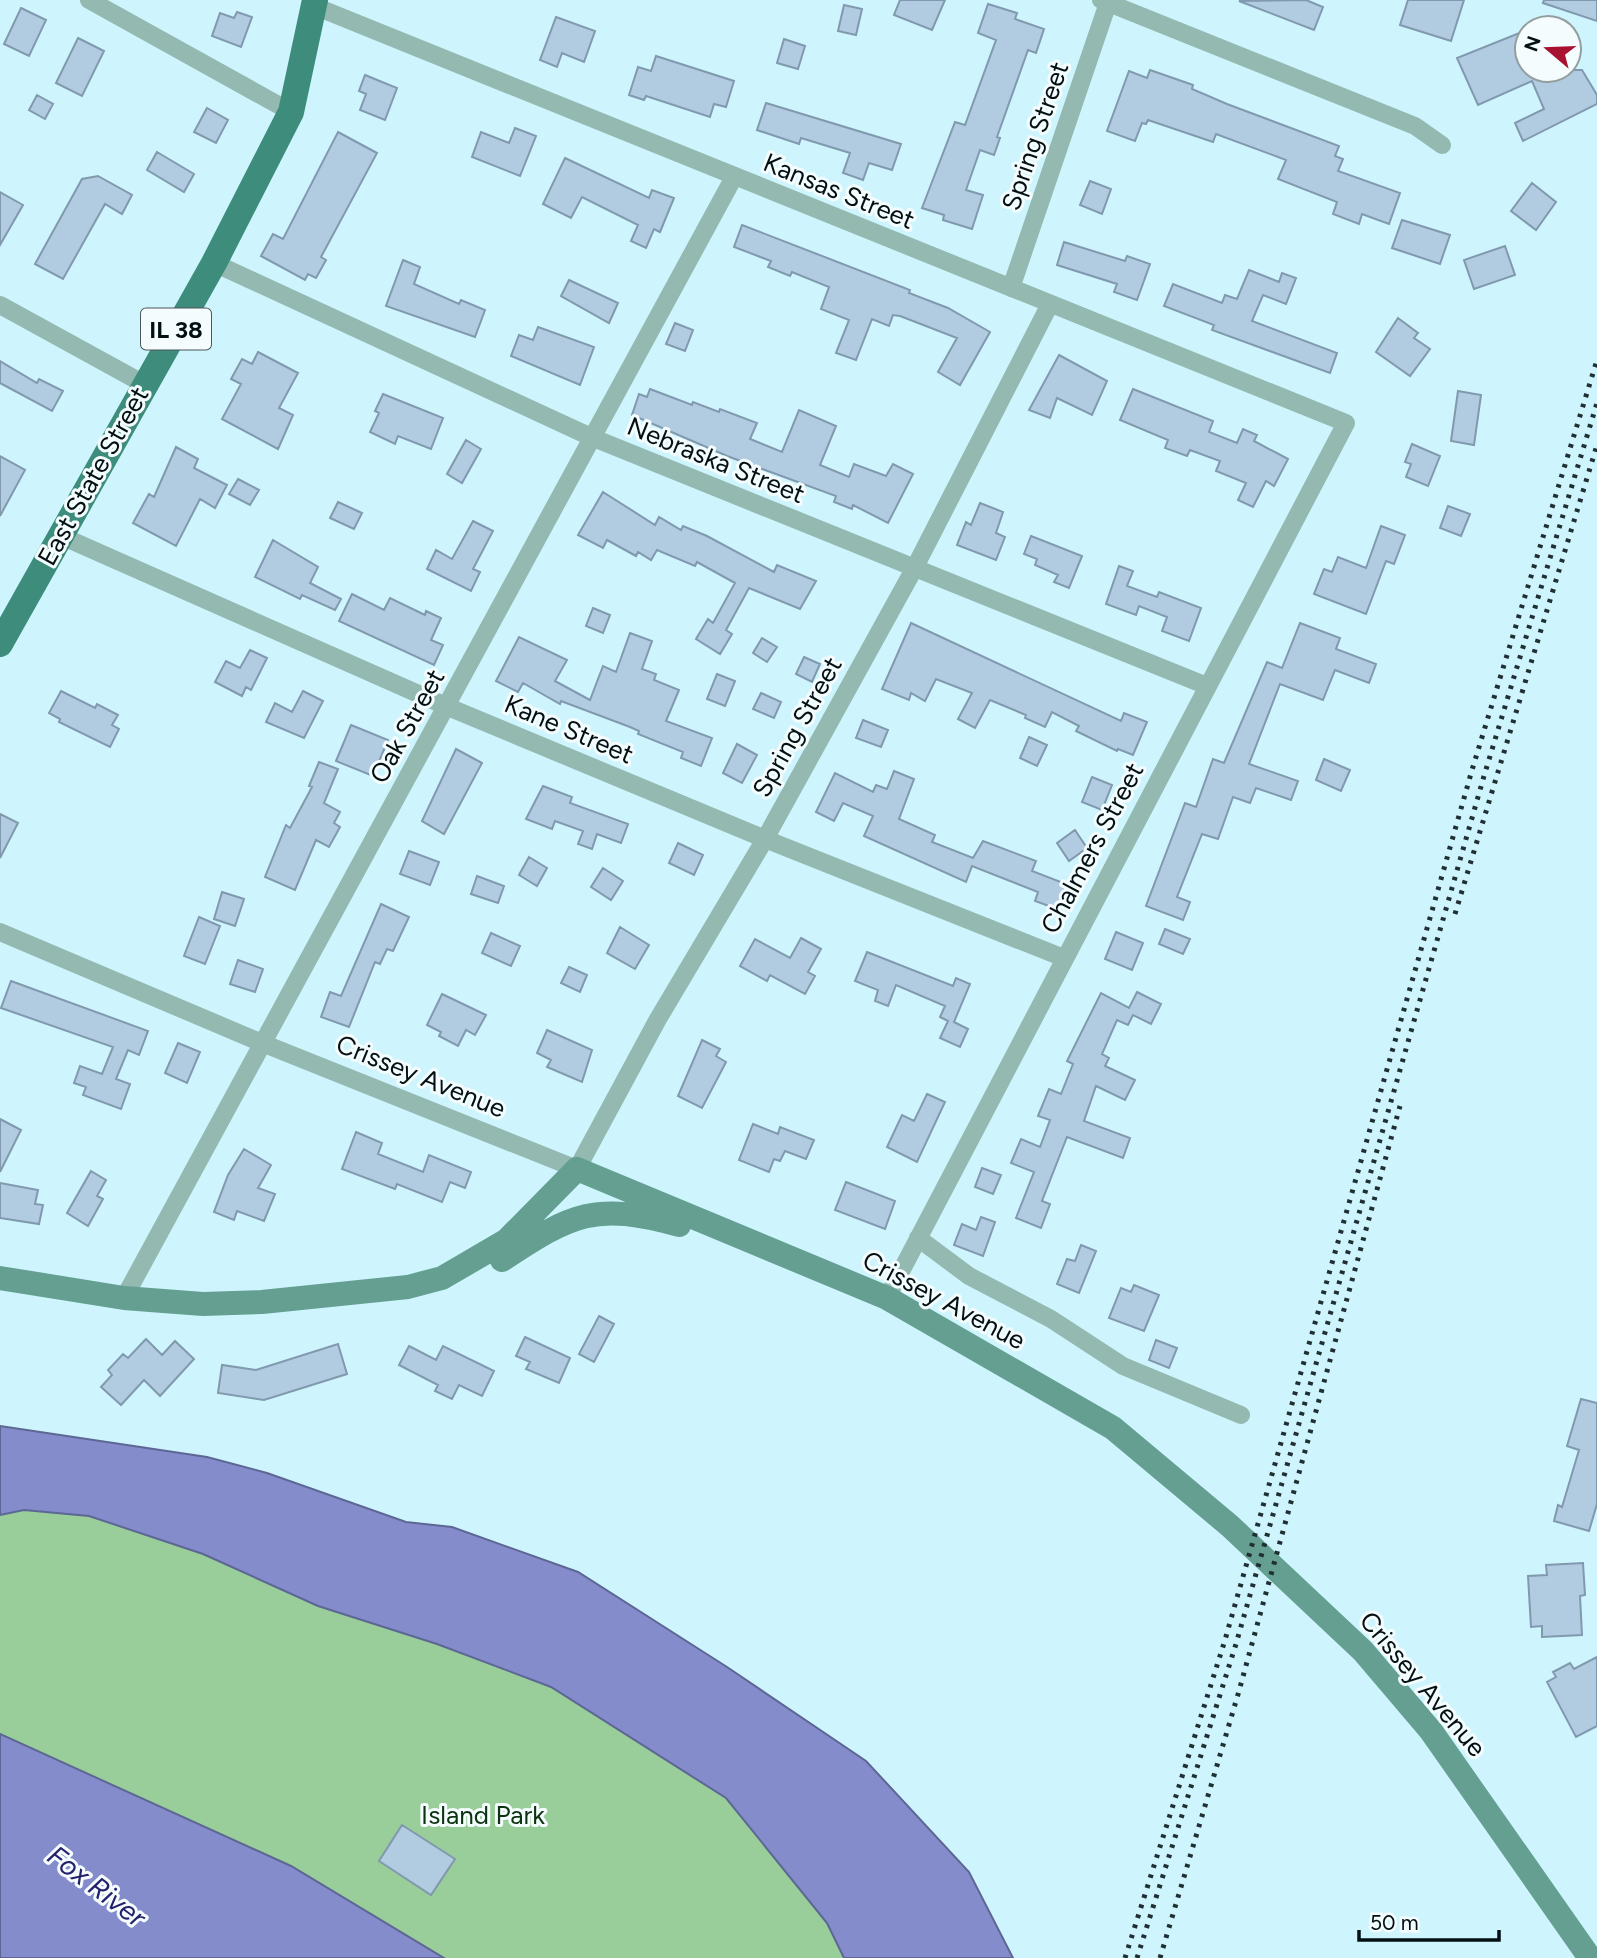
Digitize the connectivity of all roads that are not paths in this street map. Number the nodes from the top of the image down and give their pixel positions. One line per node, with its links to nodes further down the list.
1 (89, 0): 4 (street)
2 (1106, 1): 5 (street); 8 (street, Spring Street)
3 (314, 3): 4 (main road, East State Street / IL 38); 6 (street, Kansas Street)
4 (291, 112): 7 (main road, East State Street / IL 38)
5 (1442, 145)
6 (734, 177): 8 (street, Kansas Street); 13 (street, Oak Street)
7 (214, 263): 11 (main road, East State Street / IL 38); 13 (street, Nebraska Street)
8 (1010, 288): 9 (street, Kansas Street)
9 (1050, 304): 12 (street, Kansas Street); 15 (street, Spring Street)
10 (0, 305): 11 (street)
11 (144, 384): 14 (main road, East State Street / IL 38)
12 (1346, 423): 17 (street, Chalmers Street)
13 (591, 437): 15 (street, Nebraska Street); 18 (street, Oak Street)
14 (59, 535): 16 (main road, East State Street / IL 38); 18 (street, Kane Street)
15 (914, 569): 17 (street, Nebraska Street); 19 (street, Spring Street)
16 (0, 644)
17 (1207, 686): 21 (street, Chalmers Street)
18 (448, 707): 19 (street, Kane Street); 22 (street, Oak Street)
19 (765, 839): 21 (street, Kane Street); 23 (street, Spring Street)
20 (0, 932): 22 (street, Crissey Avenue)
21 (1064, 958): 24 (street, Chalmers Street)
22 (262, 1043): 23 (street, Crissey Avenue); 28 (street, Oak Street)
23 (577, 1169): 25 (main road, Crissey Avenue); 27 (main road)
24 (918, 1238): 29 (street, Chalmers Street); 30 (street, Crissey Avenue)
25 (773, 1252): 27 (main road); 29 (main road, Crissey Avenue)
26 (0, 1278): 28 (main road)
27 (442, 1278): 28 (main road)
28 (124, 1298)
29 (887, 1298): 31 (main road, Crissey Avenue)
30 (1241, 1415)
31 (1590, 1958)

